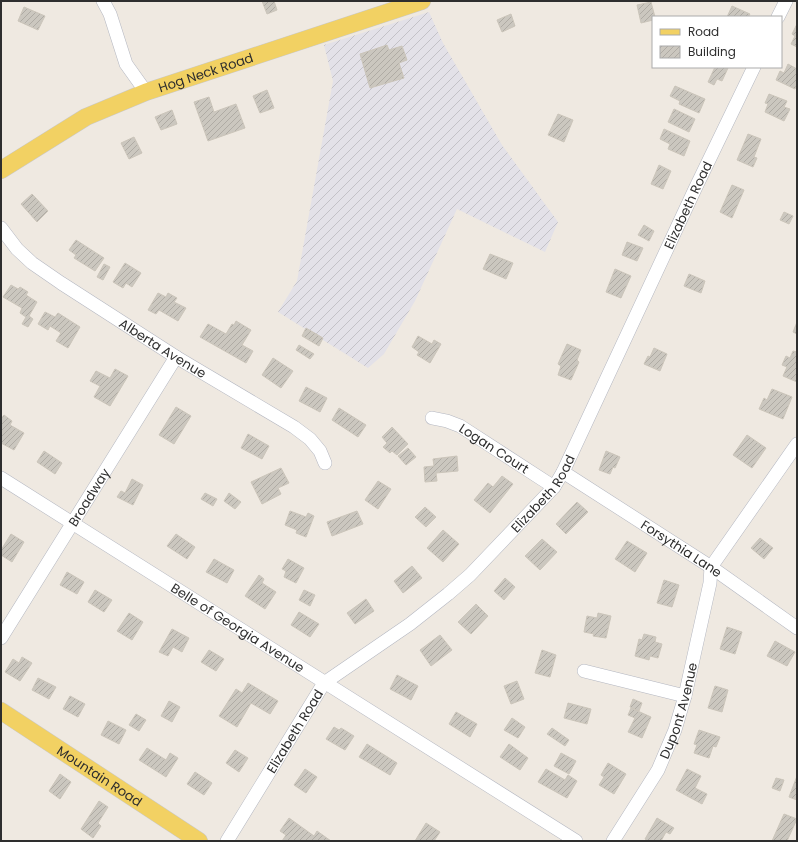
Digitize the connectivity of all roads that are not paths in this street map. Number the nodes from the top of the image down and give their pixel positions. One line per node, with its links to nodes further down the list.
1 (103, 1): 6 (street)
2 (422, 1): 6 (main road, Hog Neck Road)
3 (786, 1): 4 (street)
4 (778, 16)
5 (754, 68): 13 (street, Elizabeth Road)
6 (146, 92): 7 (main road, Hog Neck Road)
7 (1, 170)
8 (1, 228): 9 (street, Alberta Avenue)
9 (176, 357): 12 (street, Alberta Avenue); 16 (street, Broadway)
10 (432, 418): 15 (street, Logan Court)
11 (797, 444): 17 (street)
12 (325, 463)
13 (563, 472): 15 (street, Elizabeth Road); 17 (street, Forsythia Lane)
14 (1, 478): 16 (street, Belle of Georgia Avenue)
15 (554, 487): 21 (street, Elizabeth Road)
16 (72, 523): 19 (street, Broadway); 21 (street, Belle of Georgia Avenue)
17 (711, 568): 18 (street, Forsythia Lane); 22 (street, Dupont Avenue)
18 (797, 628)
19 (1, 638)
20 (584, 671): 22 (street)
21 (324, 683): 25 (street, Elizabeth Road); 26 (street, Belle of Georgia Avenue)
22 (685, 696): 27 (street, Dupont Avenue)
23 (1, 711): 24 (main road, Mountain Road)
24 (199, 841)
25 (227, 841)
26 (576, 841)
27 (613, 841)

